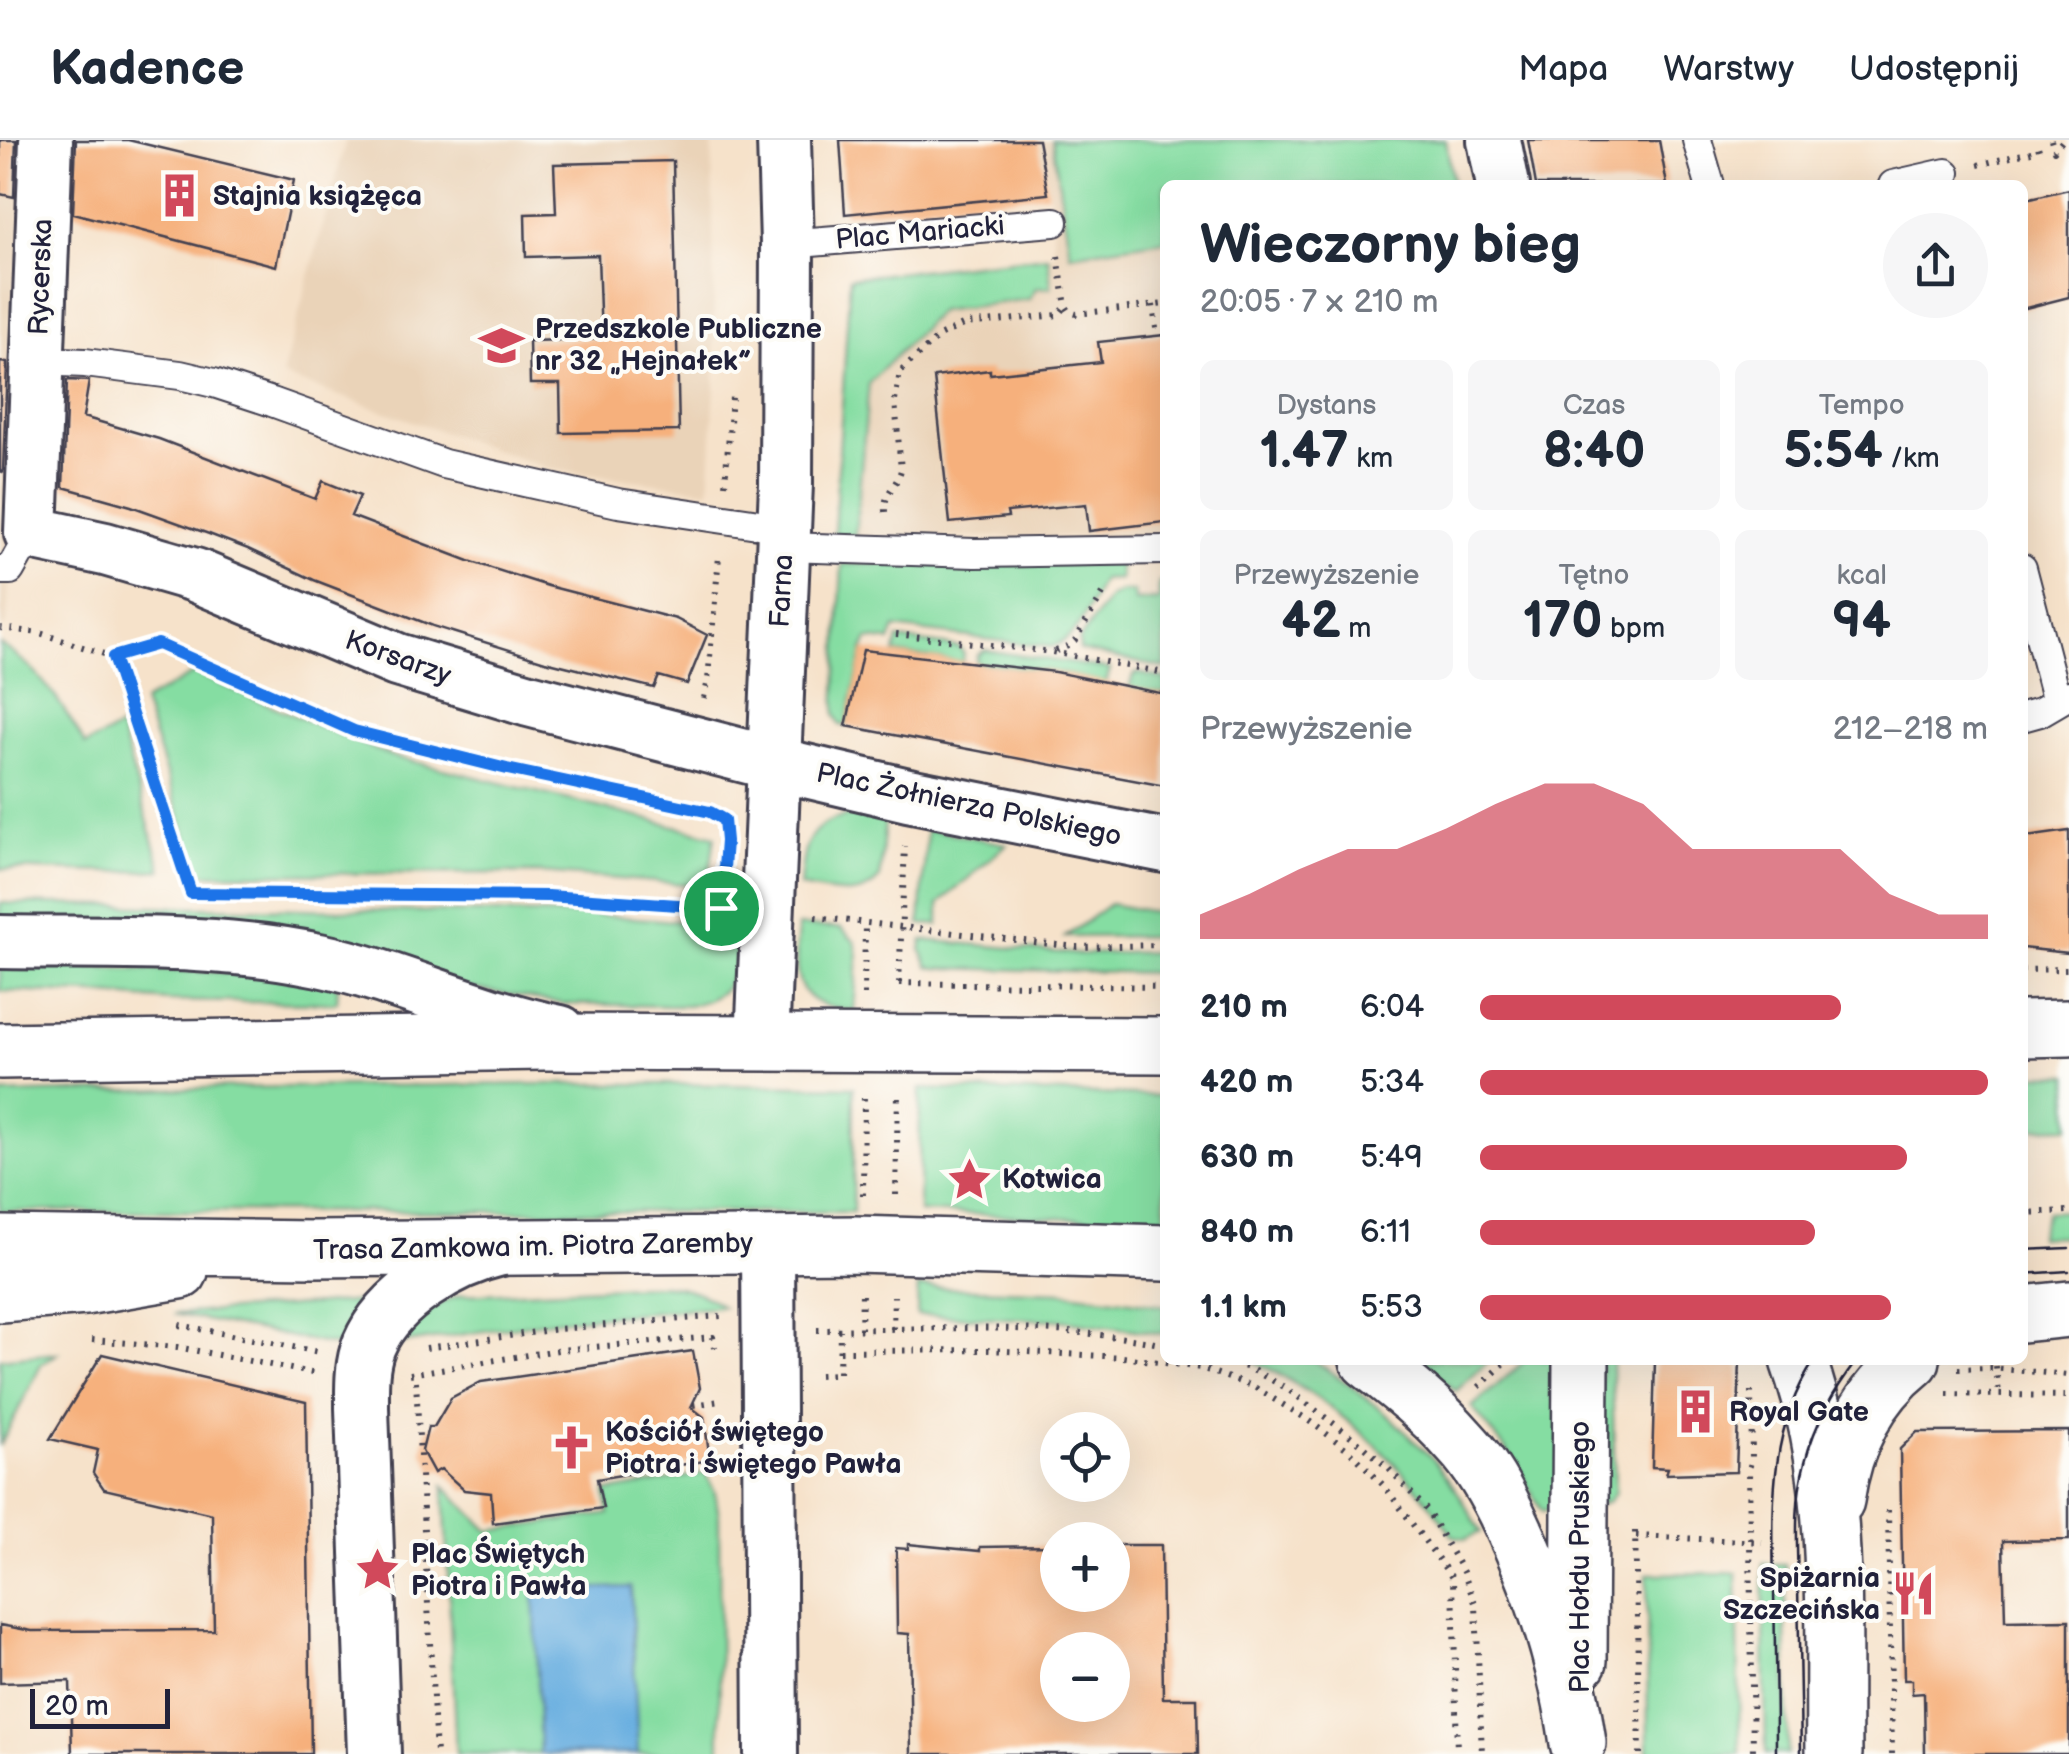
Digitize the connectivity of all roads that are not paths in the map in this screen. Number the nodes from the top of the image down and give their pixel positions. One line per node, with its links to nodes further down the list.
1 (46, 140): 9 (street, Rycerska)
2 (784, 140): 8 (street, Farna)
3 (1494, 140): 5 (street)
4 (1697, 140): 6 (lane)
5 (1502, 180)
6 (1709, 180)
7 (1054, 222): 8 (lane, Plac Mariacki)
8 (787, 244): 10 (street, Farna)
9 (38, 361): 10 (lane); 12 (street, Rycerska)
10 (784, 538): 11 (lane); 16 (street, Farna)
11 (1160, 550)
12 (16, 551): 16 (street, Korsarzy)
13 (2028, 587): 14 (lane)
14 (2063, 699): 15 (lane)
15 (2028, 715)
16 (772, 763): 17 (street, Plac Żołnierza Polskiego); 21 (street, Farna)
17 (1160, 845)
18 (0, 942): 22 (street)
19 (2028, 1028): 20 (main road)
20 (2069, 1028)
21 (762, 1042): 22 (main road); 23 (main road)
22 (615, 1043): 24 (main road)
23 (1160, 1045)
24 (0, 1051)
25 (0, 1244): 28 (main road, Trasa Zamkowa im. Piotra Zaremby)
26 (768, 1244): 27 (main road, Trasa Zamkowa im. Piotra Zaremby); 29 (main road, Trasa Zamkowa im. Piotra Zaremby); 43 (street)
27 (511, 1246): 28 (main road, Trasa Zamkowa im. Piotra Zaremby); 42 (street)
28 (313, 1250): 32 (main road)
29 (1066, 1250): 30 (main road, Trasa Zamkowa im. Piotra Zaremby); 31 (main road, Trasa Zamkowa im. Piotra Zaremby)
30 (1160, 1253)
31 (1160, 1266)
32 (0, 1294)
33 (2028, 1303): 34 (main road)
34 (2069, 1307): 35 (main road)
35 (2028, 1313)
36 (1374, 1365): 41 (main road)
37 (1581, 1365): 41 (main road, Plac Hołdu Pruskiego)
38 (1775, 1370): 40 (main road)
39 (1926, 1377): 40 (main road)
40 (1832, 1578): 44 (main road)
41 (1578, 1749)
42 (374, 1754)
43 (771, 1754)
44 (1834, 1754)

